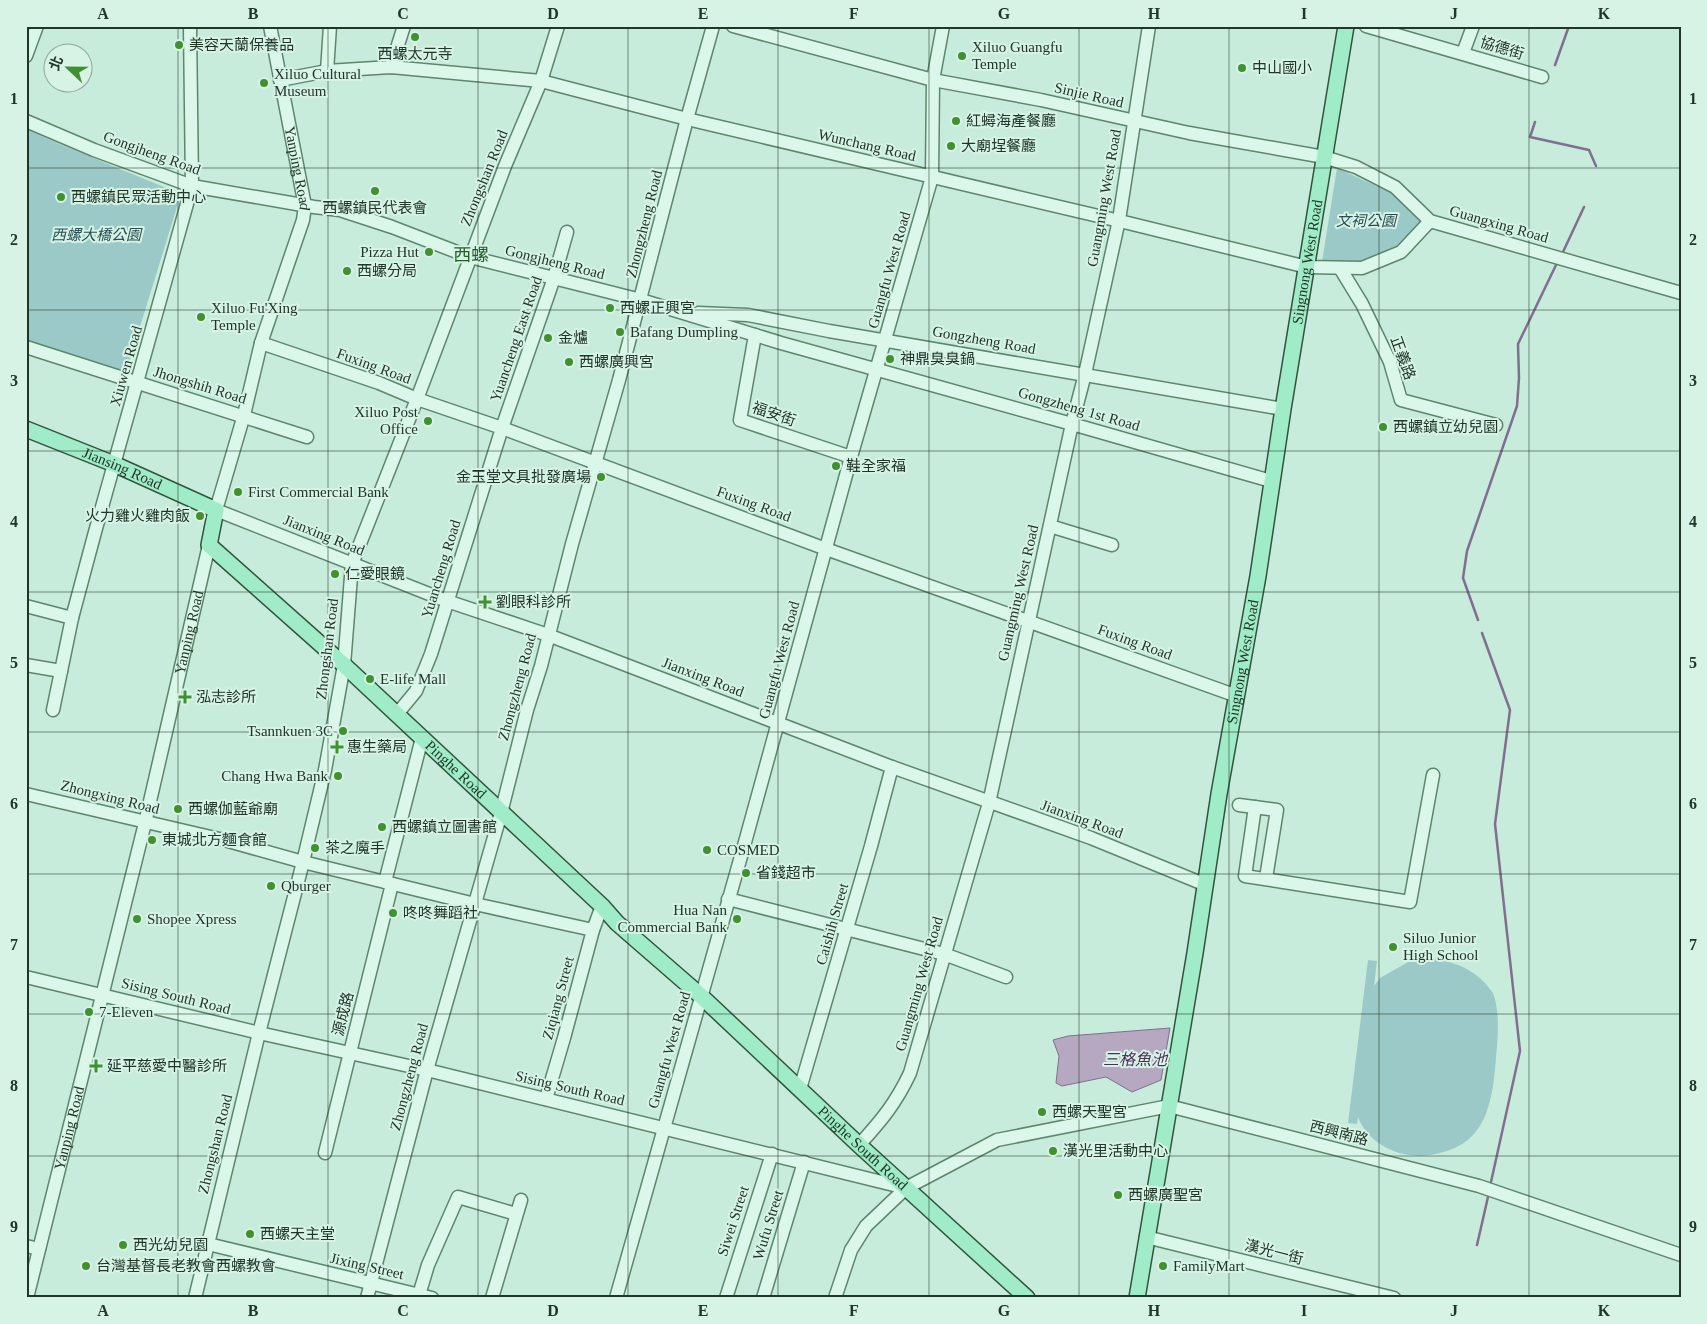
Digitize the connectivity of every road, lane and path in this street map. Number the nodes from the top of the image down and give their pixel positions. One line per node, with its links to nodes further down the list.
1 (38, 26): 16 (street)
2 (190, 26): 28 (street, Xiuwen Road)
3 (270, 26): 20 (street, Yanping Road)
4 (330, 26): 18 (street)
5 (404, 26): 17 (street)
6 (558, 26): 22 (street, Zhongshan Road)
7 (713, 26): 23 (street, Zhongzheng Road)
8 (732, 26): 21 (street, Sinjie Road)
9 (943, 26): 21 (street, Guangfu West Road)
10 (1149, 26): 25 (street, Guangming West Road)
11 (1346, 26): 26 (main road, Singnong West Road)
12 (1366, 26): 14 (street, 協德街)
13 (1473, 26): 15 (street)
14 (1411, 32): 15 (street, 協德街)
15 (1464, 53): 19 (street, 協德街)
16 (26, 56)
17 (391, 67): 18 (street, Wunchang Road); 22 (street, Wunchang Road)
18 (327, 71): 20 (street, Wunchang Road)
19 (1542, 77)
20 (280, 80): 29 (street, Yanping Road)
21 (933, 80): 25 (street, Sinjie Road); 27 (street, Guangfu West Road)
22 (541, 81): 23 (street, Wunchang Road); 33 (street, Zhongshan Road)
23 (687, 119): 27 (street, Wunchang Road); 38 (street, Zhongzheng Road)
24 (26, 121): 28 (street, Gongjheng Road)
25 (1134, 122): 26 (street, Sinjie Road); 30 (street, Guangming West Road)
26 (1324, 157): 31 (street, Guangxing Road); 34 (main road, Singnong West Road)
27 (932, 177): 30 (street, Wunchang Road); 41 (street, Guangfu West Road)
28 (192, 186): 29 (street, Gongjheng Road); 46 (street, Xiuwen Road)
29 (305, 206): 33 (street, Gongjheng Road); 42 (street, Yanping Road)
30 (1119, 220): 34 (street, Wunchang Road); 45 (street, Guangming West Road)
31 (1430, 221): 35 (street, Wunchang Road); 37 (street, Guangxing Road)
32 (566, 232): 36 (street, Yuancheng East Road)
33 (470, 257): 36 (street, Gongjheng Road); 47 (street, Zhongshan Road)
34 (1307, 267): 35 (street, Wunchang Road); 48 (main road, Singnong West Road)
35 (1340, 268): 51 (street, 正義路)
36 (554, 278): 38 (street, Gongjheng Road); 52 (street, Yuancheng East Road)
37 (1681, 293)
38 (641, 300): 39 (street, Gongjheng Road); 56 (street, Zhongzheng Road)
39 (679, 312): 40 (street, Gongjheng Road); 41 (street, Gongzheng Road)
40 (755, 335): 44 (street, Gongjheng Road); 55 (street, 福安街)
41 (886, 340): 44 (street, Guangfu West Road); 45 (street, Gongzheng Road)
42 (260, 343): 47 (street, Fuxing Road); 49 (street, Yanping Road)
43 (26, 347): 46 (street, Jhongshih Road)
44 (878, 370): 50 (street, Gongzheng 1st Road); 55 (street, Guangfu West Road)
45 (1085, 374): 48 (street, Gongzheng Road); 50 (street, Guangming West Road)
46 (138, 384): 49 (street, Jhongshih Road); 57 (street, Xiuwen Road)
47 (418, 400): 52 (street, Fuxing Road); 64 (street, Zhongshan Road)
48 (1282, 409): 58 (main road, Singnong West Road)
49 (244, 415): 54 (street, Jhongshih Road); 59 (street, Yanping Road)
50 (1072, 424): 58 (street, Gongzheng 1st Road); 60 (street, Guangming West Road)
51 (1496, 425)
52 (502, 428): 56 (street, Fuxing Road); 65 (street, Yuancheng Road)
53 (26, 429): 57 (main road, Jiansing Road)
54 (307, 437)
55 (852, 457): 63 (street, Guangfu West Road)
56 (596, 463): 63 (street, Fuxing Road); 69 (street, Zhongzheng Road)
57 (114, 464): 59 (main road, Jiansing Road); 67 (street, Xiuwen Road)
58 (1271, 481): 73 (main road, Singnong West Road)
59 (216, 510): 61 (main road, Yanping Road); 64 (street, Jianxing Road)
60 (1050, 526): 62 (street); 68 (street, Guangming West Road)
61 (209, 545): 71 (main road, Pinghe Road); 85 (street, Yanping Road)
62 (1112, 545)
63 (826, 549): 68 (street, Fuxing Road); 76 (street, Guangfu West Road)
64 (352, 564): 65 (street, Jianxing Road); 71 (street, Zhongshan Road)
65 (447, 601): 69 (street, Jianxing Road); 75 (street, Yuancheng Road)
66 (26, 606): 67 (street)
67 (72, 618): 72 (street, Xiuwen Road)
68 (1028, 621): 73 (street, Fuxing Road); 81 (street, Guangming West Road)
69 (548, 635): 76 (street, Jianxing Road); 84 (street, Zhongzheng Road)
70 (26, 665): 72 (street)
71 (344, 665): 75 (main road, Pinghe Road); 86 (street, Zhongshan Road)
72 (61, 671): 74 (street, Xiuwen Road)
73 (1237, 696): 89 (main road, Singnong West Road)
74 (53, 710)
75 (397, 714): 77 (main road, Pinghe Road)
76 (778, 724): 78 (street, Jianxing Road); 90 (street, Guangfu West Road)
77 (422, 738): 84 (main road, Pinghe Road); 88 (street, 源成路)
78 (892, 767): 81 (street, Jianxing Road); 94 (street, Caishih Street)
79 (1433, 775): 87 (street)
80 (26, 794): 85 (street, Zhongxing Road)
81 (989, 803): 89 (street, Jianxing Road); 95 (street, Guangming West Road)
82 (1239, 805): 83 (street)
83 (1255, 807): 87 (street); 87 (street)
84 (501, 813): 91 (street, Zhongzheng Road); 92 (main road, Pinghe Road)
85 (145, 823): 86 (street, Zhongxing Road); 98 (street, Yanping Road)
86 (303, 862): 88 (street, Zhongxing Road); 100 (street, Zhongshan Road)
87 (1266, 878)
88 (389, 883): 91 (street, Zhongxing Road); 101 (street, 源成路)
89 (1206, 885): 105 (main road, Singnong West Road)
90 (728, 899): 94 (street); 99 (street, Guangfu West Road)
91 (475, 904): 93 (street, Zhongxing Road); 102 (street, Zhongzheng Road)
92 (602, 906): 93 (street, Ziqiang Street); 99 (main road, Pinghe Road)
93 (593, 930): 104 (street, Ziqiang Street)
94 (847, 930): 95 (street); 103 (street, Caishih Street)
95 (944, 954): 97 (street); 107 (street, Guangming West Road)
96 (26, 977): 98 (street, Sising South Road)
97 (1006, 977)
98 (102, 995): 100 (street, Sising South Road); 117 (street, Yanping Road)
99 (701, 996): 103 (main road, Pinghe South Road); 106 (street, Guangfu West Road)
100 (259, 1033): 101 (street, Sising South Road); 115 (street, Zhongshan Road)
101 (350, 1053): 102 (street, Sising South Road); 108 (street, 源成路)
102 (427, 1070): 104 (street, Sising South Road); 119 (street, Zhongzheng Road)
103 (800, 1089): 107 (main road, Pinghe South Road)
104 (546, 1099): 106 (street, Sising South Road)
105 (1169, 1106): 111 (street); 114 (main road, Singnong West Road); 118 (street, 西興南路)
106 (664, 1127): 109 (street, Sising South Road); 125 (street, Guangfu West Road)
107 (859, 1145): 111 (main road, Pinghe South Road)
108 (325, 1152)
109 (772, 1154): 110 (street, Sising South Road); 126 (street, Siwei Street)
110 (804, 1162): 111 (street, Sising South Road); 127 (street, Wufu Street)
111 (906, 1188): 128 (street); 129 (main road, Pinghe South Road)
112 (521, 1200): 113 (street)
113 (516, 1214): 120 (street); 124 (street)
114 (1146, 1237): 130 (main road, Singnong West Road); 131 (street, 漢光一街)
115 (208, 1244): 119 (street, Jixing Street); 122 (street, Zhongshan Road)
116 (26, 1246): 117 (street)
117 (39, 1249): 121 (street, Yanping Road)
118 (1681, 1255)
119 (370, 1283): 120 (street, Jixing Street); 123 (street, Zhongzheng Road)
120 (426, 1296)
121 (27, 1298)
122 (195, 1298)
123 (367, 1298)
124 (492, 1298)
125 (616, 1298)
126 (726, 1298)
127 (763, 1298)
128 (835, 1298)
129 (1027, 1298)
130 (1137, 1298)
131 (1394, 1298)

